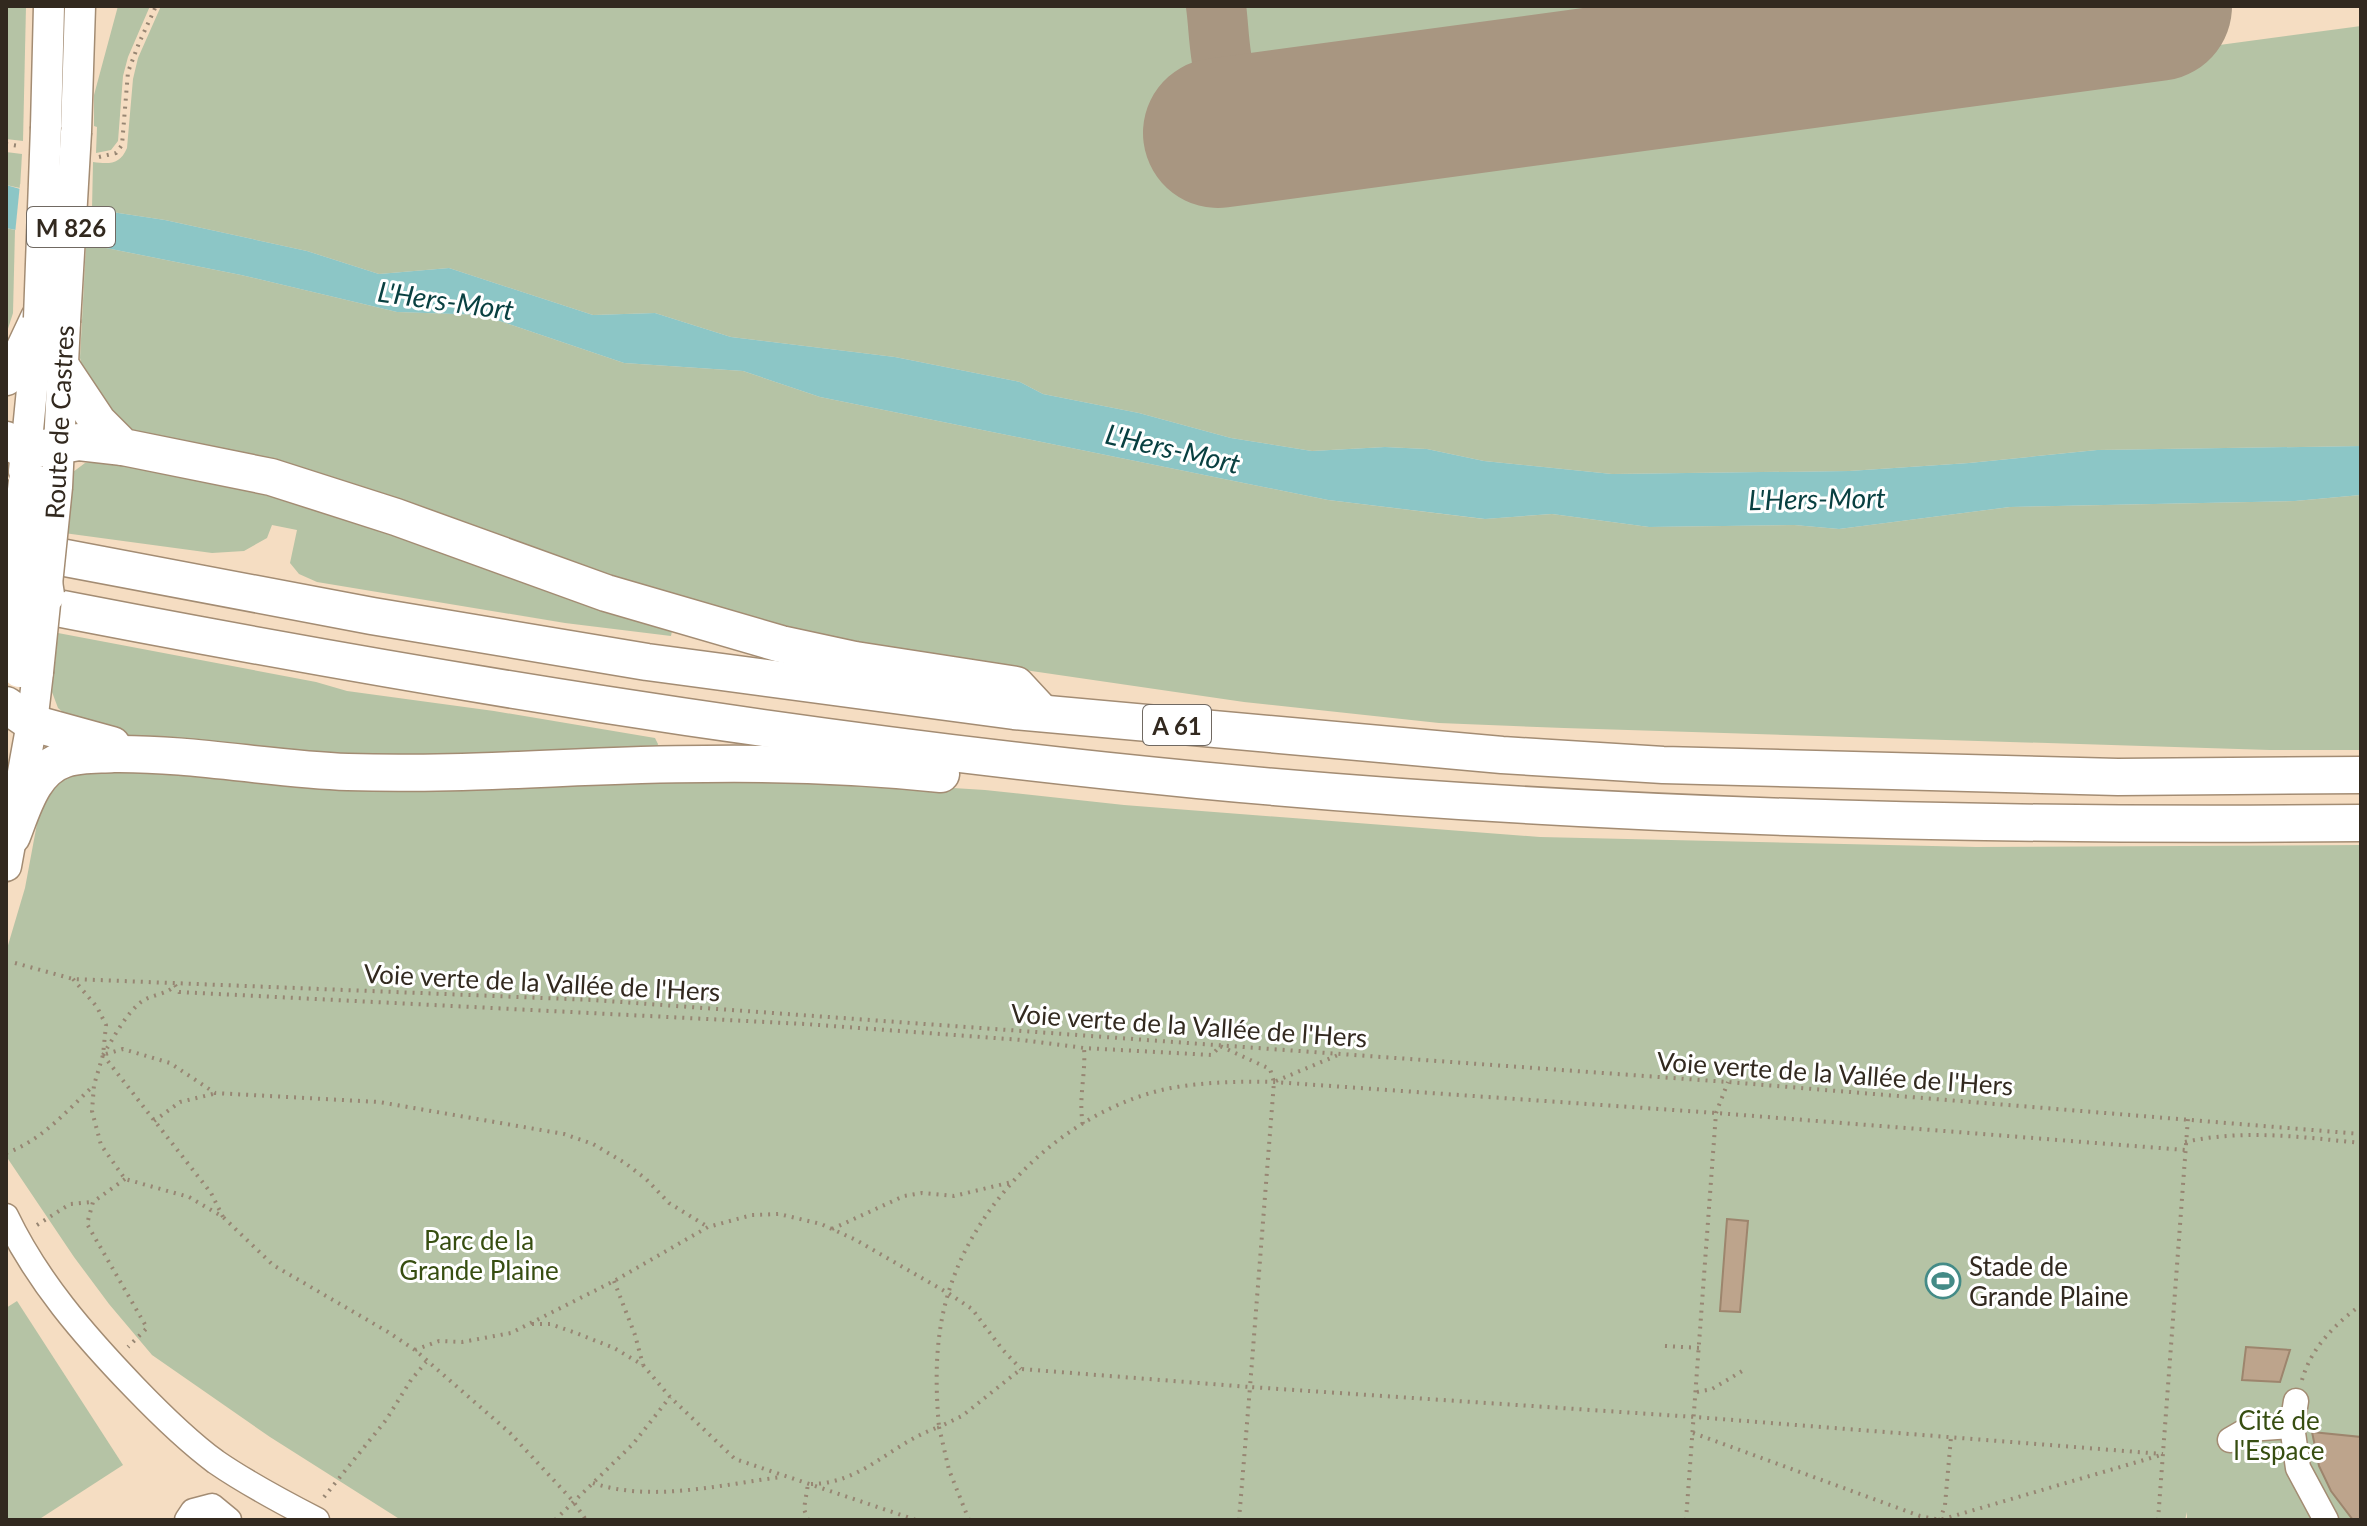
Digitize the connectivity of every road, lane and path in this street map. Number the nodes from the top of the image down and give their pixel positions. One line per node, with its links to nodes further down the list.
1 (49, 6): 7 (main road, Route de Castres / M 826, bridge)
2 (80, 6): 5 (main road, Route de Castres / M 826)
3 (98, 6): 5 (main road)
4 (156, 6): 6 (path)
5 (77, 65): 7 (main road, Route de Castres / M 826, bridge)
6 (125, 100)
7 (52, 320): 8 (main road, Route de Castres / M 826); 9 (highway); 11 (main road, Route de Castres / M 826)
8 (62, 368): 10 (highway); 11 (main road, Route de Castres / M 826)
9 (6, 377)
10 (123, 447): 11 (highway); 15 (highway)
11 (35, 465): 12 (main road, Route de Castres / M 826, bridge); 13 (highway, bridge)
12 (9, 570): 14 (highway, bridge); 15 (highway, A 61); 19 (highway, A 61)
13 (46, 595): 14 (main road, bridge)
14 (21, 661): 16 (highway)
15 (1042, 713): 18 (highway, A 61)
16 (19, 714): 17 (highway); 21 (main road)
17 (146, 754): 19 (highway); 21 (highway)
18 (2361, 775)
19 (1196, 780): 20 (highway, A 61)
20 (2361, 823)
21 (9, 851)
22 (15, 963): 23 (path, Voie verte de la Vallée de l'Hers)
23 (73, 979): 24 (path, Voie verte de la Vallée de l'Hers); 28 (path)
24 (175, 985): 25 (path, Voie verte de la Vallée de l'Hers); 26 (path); 28 (path)
25 (1220, 1046): 26 (path); 27 (path, Voie verte de la Vallée de l'Hers); 29 (path)
26 (1084, 1048): 36 (path)
27 (1340, 1054): 29 (path); 30 (path, Voie verte de la Vallée de l'Hers)
28 (103, 1055): 31 (path); 32 (path); 35 (path)
29 (1274, 1082): 33 (path); 36 (path); 61 (path)
30 (1728, 1082): 33 (path); 34 (path, Voie verte de la Vallée de l'Hers)
31 (94, 1085): 41 (path); 42 (path)
32 (215, 1093): 35 (path); 47 (path)
33 (1716, 1113): 40 (path); 55 (path)
34 (2188, 1118): 37 (path, Voie verte de la Vallée de l'Hers); 38 (path)
35 (154, 1121): 45 (path)
36 (1083, 1124): 43 (path)
37 (2361, 1134)
38 (2185, 1142): 39 (path); 40 (path)
39 (2361, 1143)
40 (2185, 1150): 71 (path)
41 (6, 1153)
42 (125, 1179): 44 (path); 45 (path)
43 (1012, 1182): 48 (path); 50 (path)
44 (93, 1202): 46 (path); 54 (path)
45 (223, 1217): 56 (path)
46 (14, 1227): 76 (street)
47 (708, 1227): 48 (path); 49 (path)
48 (832, 1229): 50 (path)
49 (614, 1281): 52 (path); 58 (path)
50 (948, 1293): 59 (path); 67 (path)
51 (2361, 1305): 64 (path)
52 (529, 1323): 56 (path); 58 (path)
53 (1665, 1346): 55 (path)
54 (128, 1347)
55 (1700, 1348): 62 (path)
56 (415, 1350): 57 (path)
57 (426, 1362): 75 (path); 76 (path)
58 (643, 1365): 63 (path)
59 (1021, 1369): 61 (path); 67 (path)
60 (1744, 1370): 62 (path)
61 (1250, 1387): 65 (path); 84 (path)
62 (1697, 1392): 65 (path)
63 (670, 1397): 72 (path); 73 (path)
64 (2296, 1401): 66 (street)
65 (1695, 1417): 68 (path); 69 (path)
66 (2292, 1426): 70 (street); 88 (street)
67 (939, 1427): 74 (path); 83 (path)
68 (1693, 1433): 85 (path); 86 (path)
69 (1951, 1437): 71 (path); 86 (path)
70 (2230, 1440)
71 (2163, 1454): 86 (path); 87 (path)
72 (785, 1477): 73 (path); 74 (path)
73 (593, 1483): 75 (path)
74 (808, 1484): 81 (path); 82 (path)
75 (573, 1501): 79 (path); 80 (path)
76 (319, 1510)
77 (187, 1520): 78 (street)
78 (229, 1520)
79 (555, 1520)
80 (586, 1520)
81 (808, 1520)
82 (916, 1520)
83 (969, 1520)
84 (1239, 1520)
85 (1686, 1520)
86 (1940, 1520)
87 (2158, 1520)
88 (2326, 1520)

